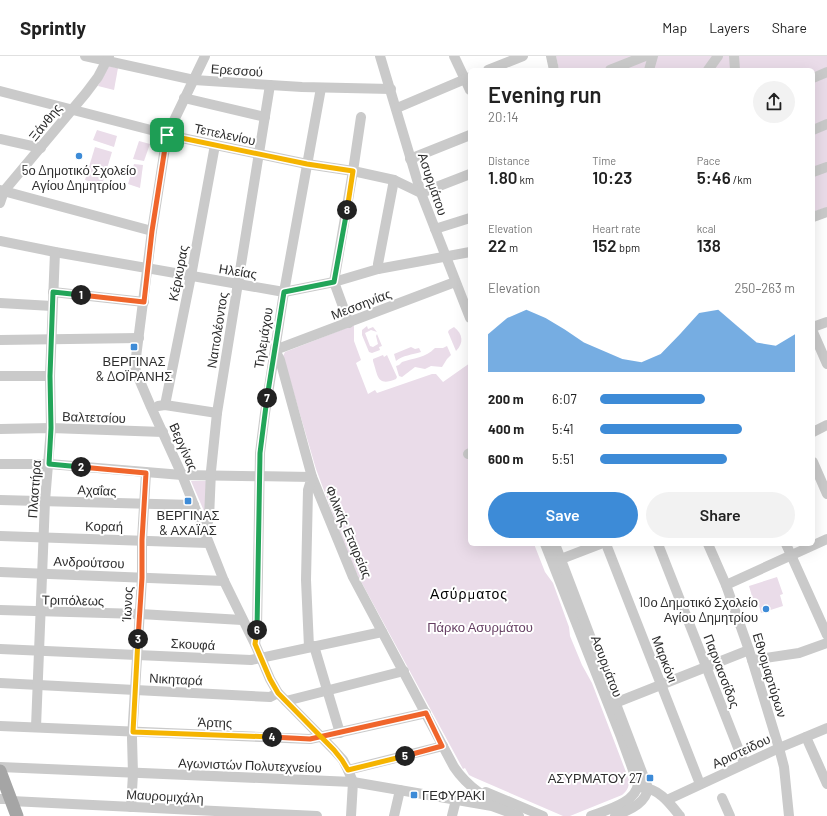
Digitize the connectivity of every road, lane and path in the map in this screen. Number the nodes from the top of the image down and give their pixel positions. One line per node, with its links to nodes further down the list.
1 (85, 56): 11 (street, Ερεσσού)
2 (205, 56): 21 (street, Βεργίνας)
3 (380, 56): 24 (street, Ασυρμάτου)
4 (454, 56): 20 (street)
5 (523, 56): 12 (street)
6 (550, 56): 13 (street)
7 (645, 56): 14 (street)
8 (653, 56): 15 (street)
9 (718, 56): 16 (street)
10 (734, 56): 17 (street)
11 (108, 58): 21 (street, Ερεσσού); 28 (street, Ξάνθης)
12 (493, 68)
13 (553, 68)
14 (615, 68)
15 (650, 68)
16 (709, 68)
17 (734, 68)
18 (827, 72): 19 (street)
19 (815, 77)
20 (467, 78): 27 (street)
21 (194, 80): 22 (street, Ερεσσού); 26 (street, Βεργίνας)
22 (270, 85): 23 (street, Ερεσσού); 29 (street, Ναπολέοντος)
23 (321, 88): 24 (street, Ερεσσού); 40 (street, Τηλεμάχου)
24 (391, 89): 27 (street, Ασυρμάτου)
25 (0, 91): 28 (street, Τεπελενίου)
26 (184, 98): 29 (street); 33 (street, Βεργίνας)
27 (397, 108): 39 (street, Ασυρμάτου)
28 (73, 109): 33 (street, Τεπελενίου); 37 (street, Ξάνθης)
29 (265, 117): 38 (street, Ναπολέοντος)
30 (361, 118): 42 (street)
31 (827, 124): 32 (street)
32 (815, 129)
33 (167, 135): 36 (street, Τεπελενίου); 53 (street, Βεργίνας)
34 (468, 136): 39 (street)
35 (0, 139): 37 (street)
36 (215, 145): 38 (street, Τεπελενίου); 60 (street, Κέρκυρας)
37 (41, 148): 46 (street, Ξάνθης)
38 (259, 154): 40 (street, Τεπελενίου); 63 (street, Ναπολέοντος)
39 (410, 159): 47 (street, Ασυρμάτου)
40 (307, 164): 42 (street, Τεπελενίου); 65 (street, Τηλεμάχου)
41 (827, 167): 43 (street)
42 (353, 171): 45 (street, Τεπελενίου); 61 (street)
43 (815, 171)
44 (468, 175): 47 (street)
45 (394, 180): 47 (street, Τεπελενίου); 59 (street)
46 (2, 190): 48 (street, Ξάνθης); 53 (street)
47 (421, 193): 52 (street, Ασυρμάτου)
48 (0, 203)
49 (827, 212): 50 (street)
50 (815, 216)
51 (468, 219): 52 (street)
52 (435, 229): 57 (street, Ασυρμάτου)
53 (152, 231): 58 (street, Βεργίνας)
54 (0, 241): 55 (street, Ηλείας)
55 (55, 252): 58 (street, Ηλείας); 64 (street, Πλαστήρα)
56 (468, 252): 57 (street, Ηλείας)
57 (446, 257): 59 (street, Ηλείας); 62 (street, Ασυρμάτου)
58 (148, 268): 60 (street, Ηλείας); 66 (street, Βεργίνας)
59 (378, 269): 61 (street, Ηλείας)
60 (191, 276): 63 (street, Ηλείας); 81 (street, Κέρκυρας)
61 (334, 282): 65 (street, Ηλείας); 71 (street)
62 (455, 282): 69 (street, Ασυρμάτου); 71 (street, Μεσσηνίας)
63 (238, 284): 65 (street, Ηλείας); 83 (street, Ναπολέοντος)
64 (53, 292): 66 (street); 68 (street, Πλαστήρα)
65 (284, 292): 77 (street, Τηλεμάχου)
66 (144, 302): 74 (street, Βεργίνας)
67 (0, 303): 68 (street)
68 (52, 306): 75 (street, Πλαστήρα)
69 (468, 313)
70 (827, 322): 72 (street)
71 (349, 323): 77 (street, Μεσσηνίας)
72 (815, 327)
73 (815, 337): 78 (street)
74 (139, 338): 75 (street); 82 (street, Βεργίνας)
75 (52, 339): 76 (street); 80 (street, Πλαστήρα)
76 (0, 340)
77 (275, 350): 95 (street, Τηλεμάχου); 96 (street, Φιλικής Εταιρείας)
78 (827, 364)
79 (0, 376): 80 (street)
80 (50, 376): 85 (street, Πλαστήρα)
81 (165, 405): 82 (street); 83 (street)
82 (150, 407): 88 (street, Βεργίνας)
83 (217, 413): 94 (street, Ναπολέοντος)
84 (827, 425): 87 (street)
85 (51, 428): 86 (street, Βαλτετσίου); 88 (street, Βαλτετσίου); 90 (street, Πλαστήρα)
86 (0, 429)
87 (815, 431)
88 (163, 432): 93 (street, Βεργίνας)
89 (0, 464): 90 (street)
90 (49, 464): 92 (street); 99 (street, Πλαστήρα)
91 (815, 467): 97 (street)
92 (146, 473): 93 (street); 100 (street, Ίωνος)
93 (182, 475): 94 (street); 101 (street, Βεργίνας)
94 (211, 475): 95 (street); 102 (street, Ναπολέοντος)
95 (259, 477): 96 (street); 131 (street, Τηλεμάχου)
96 (312, 477): 128 (street, Φιλικής Εταιρείας); 132 (street)
97 (827, 494)
98 (0, 500): 99 (street, Αχαΐας)
99 (45, 501): 100 (street, Αχαΐας); 104 (street, Πλαστήρα)
100 (145, 504): 101 (street, Αχαΐας); 106 (street, Ίωνος)
101 (194, 505): 102 (street, Βεργίνας)
102 (204, 532): 107 (street, Βεργίνας)
103 (0, 536): 104 (street, Κοραή)
104 (44, 538): 106 (street, Κοραή); 120 (street, Πλαστήρα)
105 (827, 539): 108 (street)
106 (142, 540): 107 (street, Κοραή); 121 (street, Ίωνος)
107 (208, 543): 122 (street, Βεργίνας)
108 (815, 544)
109 (547, 546): 147 (street, Ασυρμάτου)
110 (556, 546): 118 (street, Ασυρμάτου)
111 (595, 546): 118 (street)
112 (607, 546): 141 (street, Μαρκόνι)
113 (659, 546): 138 (street, Παρνασσίδος)
114 (709, 546): 123 (street, Εθνομαρτύρων)
115 (787, 546): 117 (street)
116 (811, 546): 117 (street)
117 (791, 555): 123 (street); 129 (street)
118 (561, 559): 147 (street, Ασυρμάτου)
119 (0, 572): 120 (street, Ανδρούτσου)
120 (42, 573): 121 (street, Ανδρούτσου); 125 (street, Πλαστήρα)
121 (142, 578): 122 (street, Ανδρούτσου); 126 (street, Ίωνος)
122 (224, 581): 127 (street, Βεργίνας)
123 (726, 585): 136 (street, Εθνομαρτύρων)
124 (0, 610): 125 (street, Τριπόλεως)
125 (41, 612): 126 (street, Τριπόλεως); 134 (street, Πλαστήρα)
126 (140, 614): 127 (street, Τριπόλεως); 135 (street, Ίωνος)
127 (242, 620): 131 (street, Βεργίνας)
128 (382, 632): 132 (street, Σκουφά); 139 (street, Φιλικής Εταιρείας)
129 (827, 635)
130 (827, 643): 136 (street)
131 (255, 644): 137 (street, Βεργίνας)
132 (311, 646): 137 (street, Σκουφά); 144 (street)
133 (0, 649): 134 (street, Σκουφά)
134 (39, 650): 135 (street, Σκουφά); 142 (street, Πλαστήρα)
135 (138, 654): 137 (street, Σκουφά); 143 (street, Ίωνος)
136 (751, 655): 138 (street); 157 (street, Εθνομαρτύρων)
137 (260, 658): 145 (street, Βεργίνας)
138 (706, 667): 141 (street); 158 (street, Παρνασσίδος)
139 (404, 672): 144 (street); 148 (street, Φιλικής Εταιρείας)
140 (0, 683): 142 (street, Νικηταρά)
141 (661, 685): 147 (street); 164 (street, Μαρκόνι)
142 (38, 686): 143 (street, Νικηταρά); 150 (street, Πλαστήρα)
143 (135, 690): 145 (street, Νικηταρά); 152 (street, Ίωνος)
144 (327, 691): 146 (street); 153 (street)
145 (278, 693): 146 (street, Βεργίνας)
146 (286, 701): 154 (street, Βεργίνας)
147 (612, 704): 167 (street, Ασυρμάτου); 168 (street, Ασυρμάτου)
148 (426, 713): 153 (street, Άρτης); 156 (street, Φιλικής Εταιρείας)
149 (0, 726): 150 (street, Άρτης)
150 (36, 727): 152 (street, Άρτης)
151 (827, 728): 155 (street, Αριστείδου)
152 (133, 732): 154 (street, Άρτης); 162 (street, Ίωνος)
153 (340, 733): 154 (street, Άρτης)
154 (322, 737): 160 (street, Βεργίνας)
155 (806, 737): 157 (street, Αριστείδου); 165 (street)
156 (442, 746): 160 (street); 166 (street, Φιλικής Εταιρείας)
157 (779, 748): 158 (street, Αριστείδου); 189 (street, Εθνομαρτύρων)
158 (744, 763): 164 (street, Αριστείδου)
159 (0, 767): 162 (street, Αγωνιστών Πολυτεχνείου)
160 (348, 770): 163 (street, Βεργίνας)
161 (0, 771): 170 (main road)
162 (133, 774): 163 (street, Αγωνιστών Πολυτεχνείου); 174 (street, Ίωνος)
163 (353, 782): 169 (street, Αγωνιστών Πολυτεχνείου); 181 (street, Βεργίνας)
164 (700, 784): 173 (street, Αριστείδου)
165 (827, 784)
166 (472, 787): 177 (street); 184 (street)
167 (637, 788): 168 (street); 185 (street)
168 (648, 788): 173 (street); 175 (street)
169 (400, 790): 172 (street, Αγωνιστών Πολυτεχνείου); 182 (street)
170 (4, 797): 174 (street, Μαυρομιχάλη); 178 (main road); 179 (main road)
171 (722, 798): 188 (street)
172 (456, 800): 177 (street, Αγωνιστών Πολυτεχνείου); 183 (street)
173 (667, 800): 187 (street)
174 (131, 807): 176 (street, Μαυρομιχάλη)
175 (632, 813): 186 (street)
176 (221, 814): 180 (street, Μαυρομιχάλη)
177 (509, 814)
178 (11, 816)
179 (17, 816)
180 (317, 816)
181 (351, 816)
182 (394, 816)
183 (452, 816)
184 (543, 816)
185 (591, 816)
186 (615, 816)
187 (680, 816)
188 (730, 816)
189 (789, 816)

